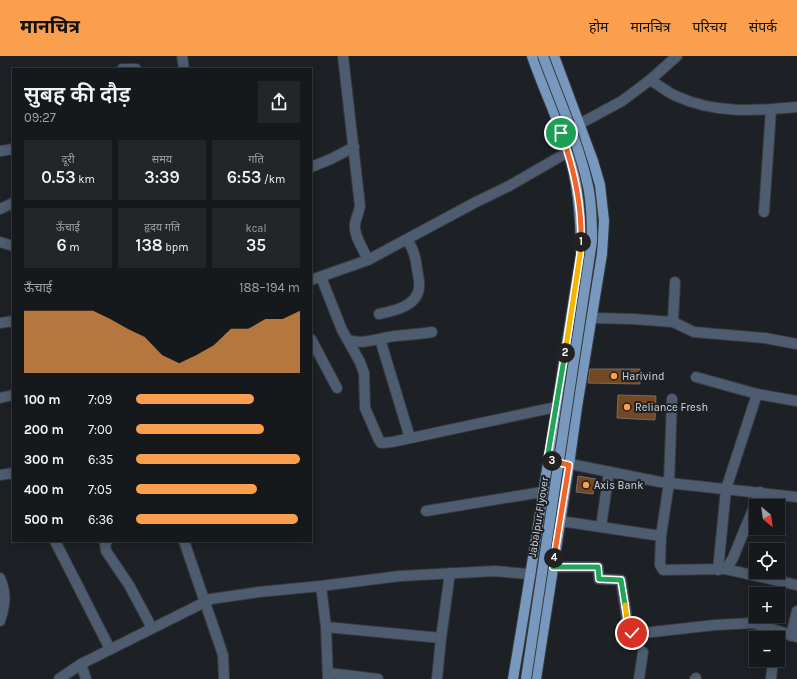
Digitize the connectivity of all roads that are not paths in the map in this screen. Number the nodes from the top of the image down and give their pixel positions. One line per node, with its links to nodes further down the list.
1 (182, 56): 7 (street)
2 (343, 56): 14 (street)
3 (532, 56): 12 (main road)
4 (543, 56): 90 (main road, Jabalpur Flyover, bridge)
5 (554, 56): 11 (main road)
6 (676, 56): 8 (street)
7 (184, 68)
8 (650, 80): 10 (street); 11 (street)
9 (797, 107): 10 (street)
10 (771, 110): 21 (street)
11 (579, 124): 12 (street); 13 (main road)
12 (561, 133): 17 (main road)
13 (588, 146): 17 (street); 29 (main road)
14 (354, 147): 18 (street); 25 (street)
15 (12, 149): 16 (street)
16 (0, 151)
17 (568, 152): 22 (street); 45 (main road)
18 (312, 167)
19 (12, 203): 20 (street)
20 (0, 209)
21 (764, 212)
22 (407, 240): 25 (street); 28 (street)
23 (0, 242): 24 (street)
24 (12, 246)
25 (368, 260): 26 (street)
26 (316, 278): 35 (street)
27 (675, 282): 31 (street)
28 (379, 314)
29 (592, 318): 31 (street); 48 (main road)
30 (12, 321): 32 (street)
31 (673, 322): 37 (street)
32 (0, 323)
33 (432, 332): 34 (street)
34 (380, 339): 35 (street); 46 (street)
35 (348, 340): 46 (street)
36 (312, 341): 39 (street)
37 (797, 344)
38 (696, 378): 40 (street)
39 (337, 388)
40 (757, 394): 44 (street); 53 (street)
41 (12, 395): 42 (street)
42 (0, 398)
43 (672, 399): 52 (street)
44 (797, 401)
45 (556, 406): 46 (street); 47 (main road)
46 (410, 438)
47 (547, 460): 48 (street); 54 (main road)
48 (569, 465): 49 (street); 58 (main road)
49 (609, 472): 52 (street); 59 (street)
50 (12, 473): 51 (street)
51 (0, 475)
52 (669, 482): 53 (street); 60 (street)
53 (726, 489): 55 (street); 64 (street)
54 (542, 492): 57 (street); 67 (main road)
55 (760, 492): 56 (street); 64 (street)
56 (797, 497)
57 (426, 511)
58 (560, 521): 59 (street); 65 (main road)
59 (601, 528): 60 (street)
60 (660, 536): 64 (street)
61 (56, 542): 79 (street)
62 (106, 542): 75 (street)
63 (184, 542): 71 (street)
64 (722, 570): 69 (street)
65 (552, 571): 67 (street); 76 (street); 91 (main road)
66 (450, 573): 67 (street); 70 (street); 78 (street)
67 (531, 574): 89 (main road)
68 (0, 578): 73 (street)
69 (797, 585)
70 (321, 586): 71 (street); 74 (street)
71 (204, 602): 75 (street); 86 (street)
72 (797, 611): 77 (street)
73 (0, 621)
74 (326, 627): 78 (street); 83 (street)
75 (152, 628): 79 (street)
76 (770, 631)
77 (794, 636)
78 (441, 638): 88 (street)
79 (110, 649): 81 (street)
80 (643, 652): 92 (street)
81 (81, 664): 84 (street); 85 (street)
82 (772, 667): 93 (street)
83 (328, 676): 87 (street)
84 (59, 679)
85 (86, 679)
86 (224, 679)
87 (378, 679)
88 (437, 679)
89 (513, 679)
90 (526, 679)
91 (536, 679)
92 (639, 679)
93 (771, 679)

